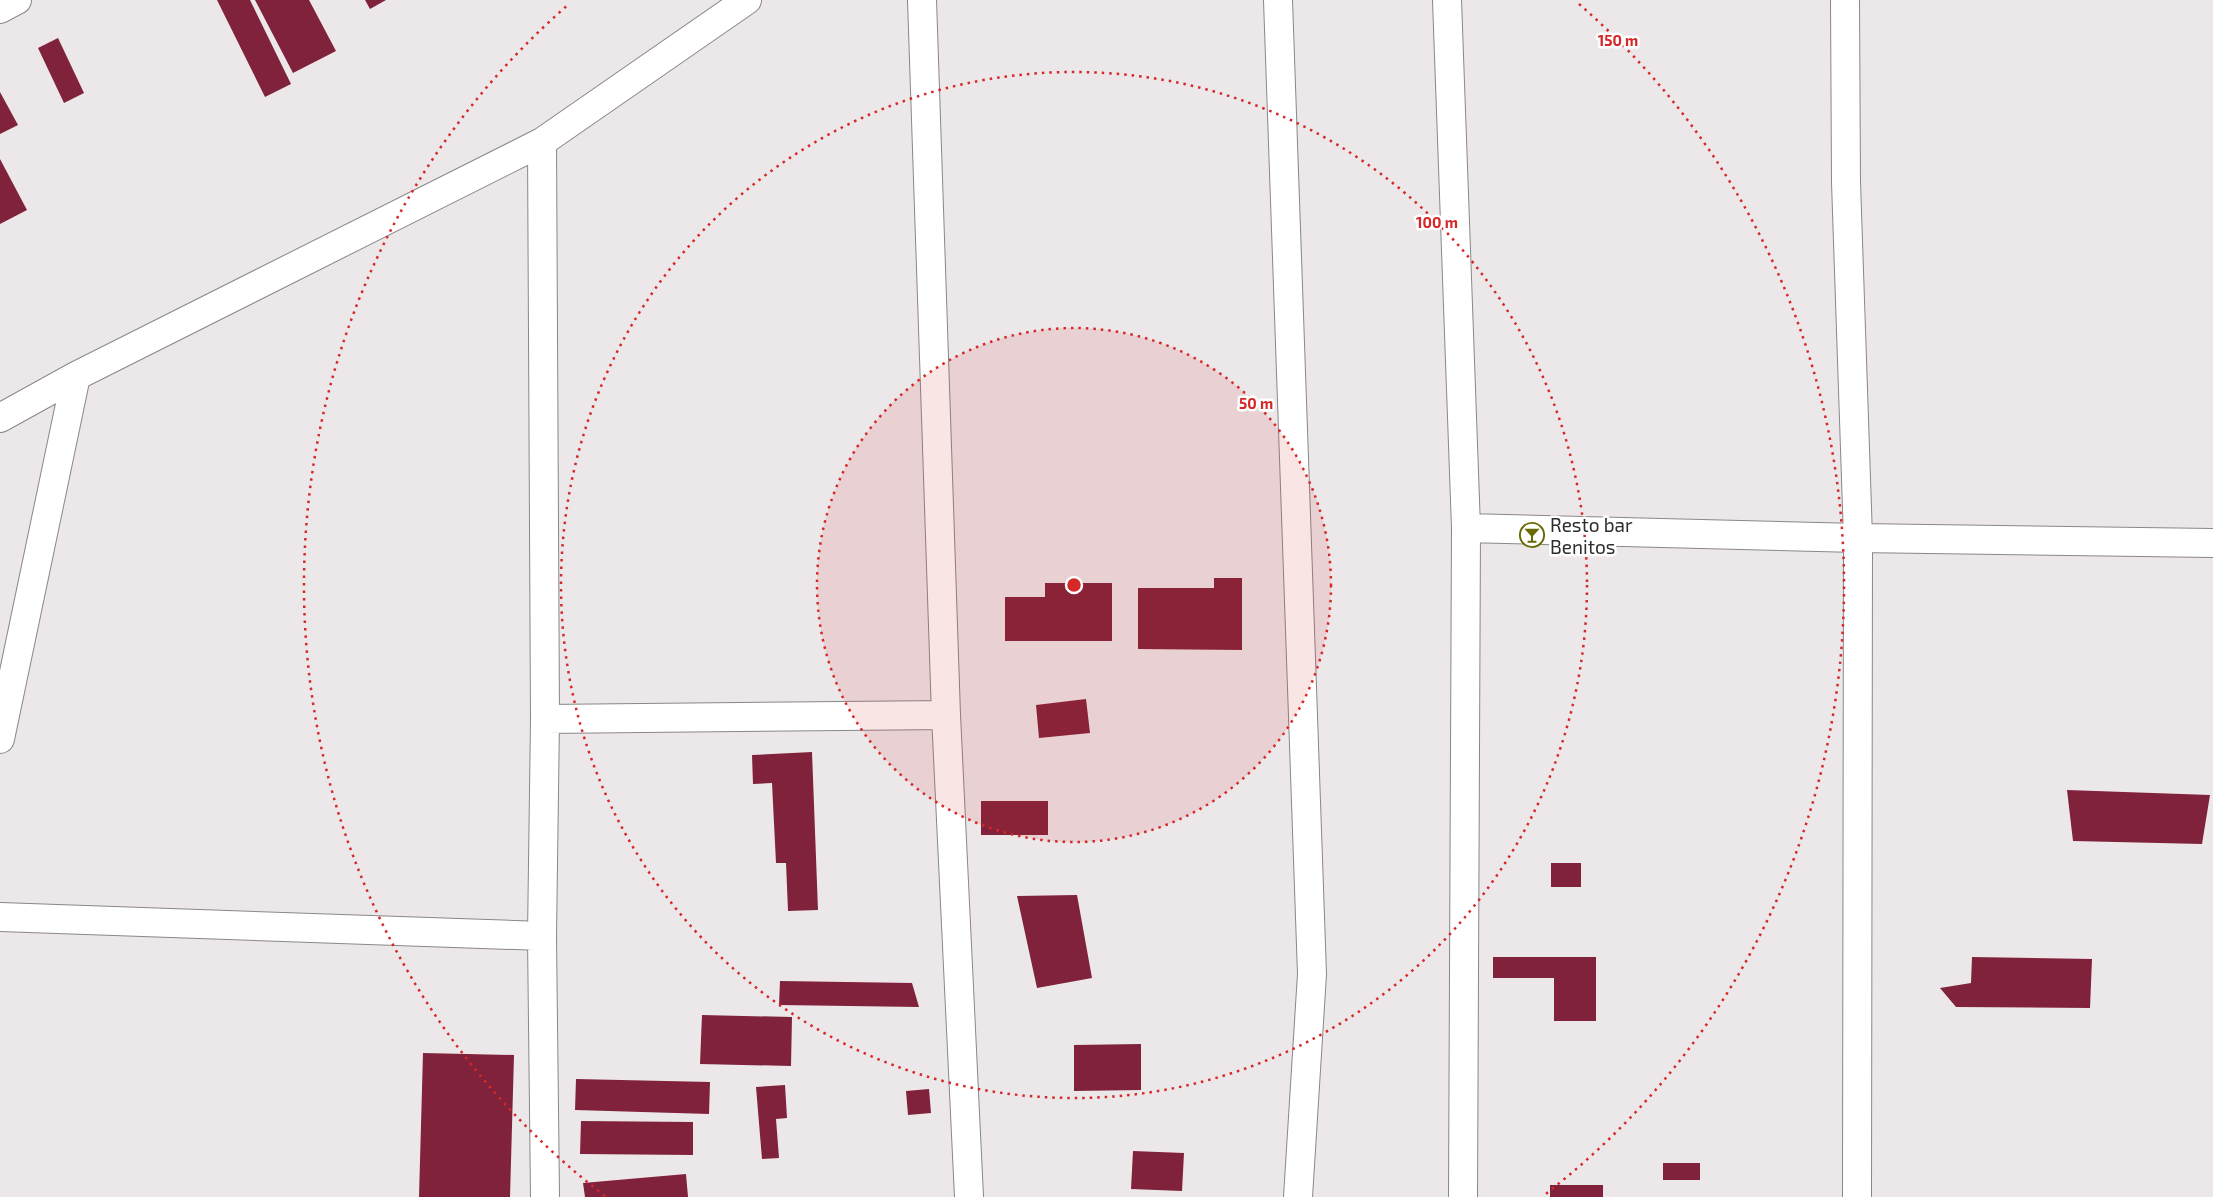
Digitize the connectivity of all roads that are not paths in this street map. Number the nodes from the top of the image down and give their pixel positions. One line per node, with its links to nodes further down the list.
1 (17, 0): 7 (street)
2 (747, 0): 8 (street)
3 (922, 0): 14 (street)
4 (1278, 0): 21 (street)
5 (1447, 0): 11 (street)
6 (1845, 0): 12 (street)
7 (0, 10)
8 (542, 142): 9 (street); 15 (street)
9 (76, 376): 10 (street); 16 (street)
10 (0, 418)
11 (1466, 528): 12 (street); 22 (street)
12 (1858, 538): 13 (street); 23 (street)
13 (2213, 543)
14 (946, 715): 15 (street); 20 (street)
15 (545, 719): 18 (street)
16 (0, 739)
17 (0, 917): 18 (street)
18 (542, 936): 19 (street)
19 (545, 1197)
20 (969, 1197)
21 (1298, 1197)
22 (1463, 1197)
23 (1857, 1197)

